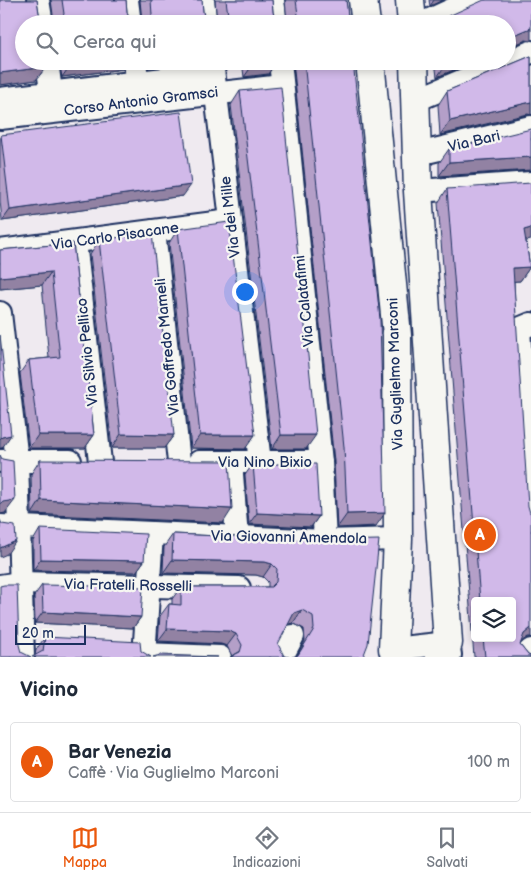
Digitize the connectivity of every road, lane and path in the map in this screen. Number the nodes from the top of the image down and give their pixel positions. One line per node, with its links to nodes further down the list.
1 (38, 0): 8 (street)
2 (127, 0): 9 (street)
3 (203, 0): 10 (street)
4 (273, 0): 11 (street)
5 (364, 0): 12 (street)
6 (410, 0): 13 (street)
7 (473, 0): 14 (street)
8 (40, 15)
9 (129, 15)
10 (205, 15)
11 (275, 15)
12 (365, 15)
13 (411, 15)
14 (440, 15)
15 (531, 52): 16 (street)
16 (516, 58)
17 (47, 70): 27 (street)
18 (281, 70): 24 (street, Via Calatafimi)
19 (371, 70): 49 (street, Via Guglielmo Marconi)
20 (414, 70): 26 (street)
21 (488, 70): 26 (street)
22 (213, 75): 23 (street, Corso Antonio Gramsci); 24 (street, Corso Antonio Gramsci); 33 (street, Via dei Mille)
23 (137, 81): 27 (street, Corso Antonio Gramsci)
24 (282, 86): 44 (street, Via Calatafimi)
25 (0, 99): 27 (street, Corso Antonio Gramsci)
26 (416, 100): 30 (street)
27 (52, 102): 28 (street, Corso Antonio Gramsci)
28 (0, 118)
29 (531, 127): 30 (street, Via Bari)
30 (418, 154): 32 (street)
31 (531, 183): 32 (street)
32 (418, 190): 59 (street)
33 (230, 221): 34 (street, Via Carlo Pisacane); 43 (street, Via dei Mille)
34 (154, 231): 35 (street, Via Carlo Pisacane); 41 (street, Via Goffredo Mameli)
35 (75, 242): 36 (street, Via Carlo Pisacane); 40 (street, Via Silvio Pellico)
36 (0, 251)
37 (0, 312): 40 (street)
38 (525, 326): 39 (street)
39 (529, 454): 45 (street)
40 (9, 461): 46 (street)
41 (169, 462): 42 (street, Via Nino Bixio)
42 (231, 462): 43 (street, Via Nino Bixio); 48 (street)
43 (260, 462): 44 (street, Via Nino Bixio)
44 (321, 462): 50 (street, Via Calatafimi)
45 (531, 519)
46 (9, 526): 47 (street, Via Giovanni Amendola); 51 (street)
47 (152, 534): 48 (street, Via Giovanni Amendola); 52 (street)
48 (237, 537): 50 (street, Via Giovanni Amendola)
49 (398, 539): 50 (street, Via Giovanni Amendola); 60 (street, Via Guglielmo Marconi)
50 (326, 541)
51 (10, 585): 52 (street, Via Fratelli Rosselli); 56 (street)
52 (148, 585): 53 (street, Via Fratelli Rosselli); 58 (street)
53 (256, 588)
54 (293, 636): 62 (street)
55 (122, 641): 58 (street)
56 (29, 644)
57 (531, 650): 63 (street)
58 (144, 651): 61 (street)
59 (446, 652): 60 (street)
60 (392, 654)
61 (220, 657)
62 (282, 657)
63 (523, 657)

